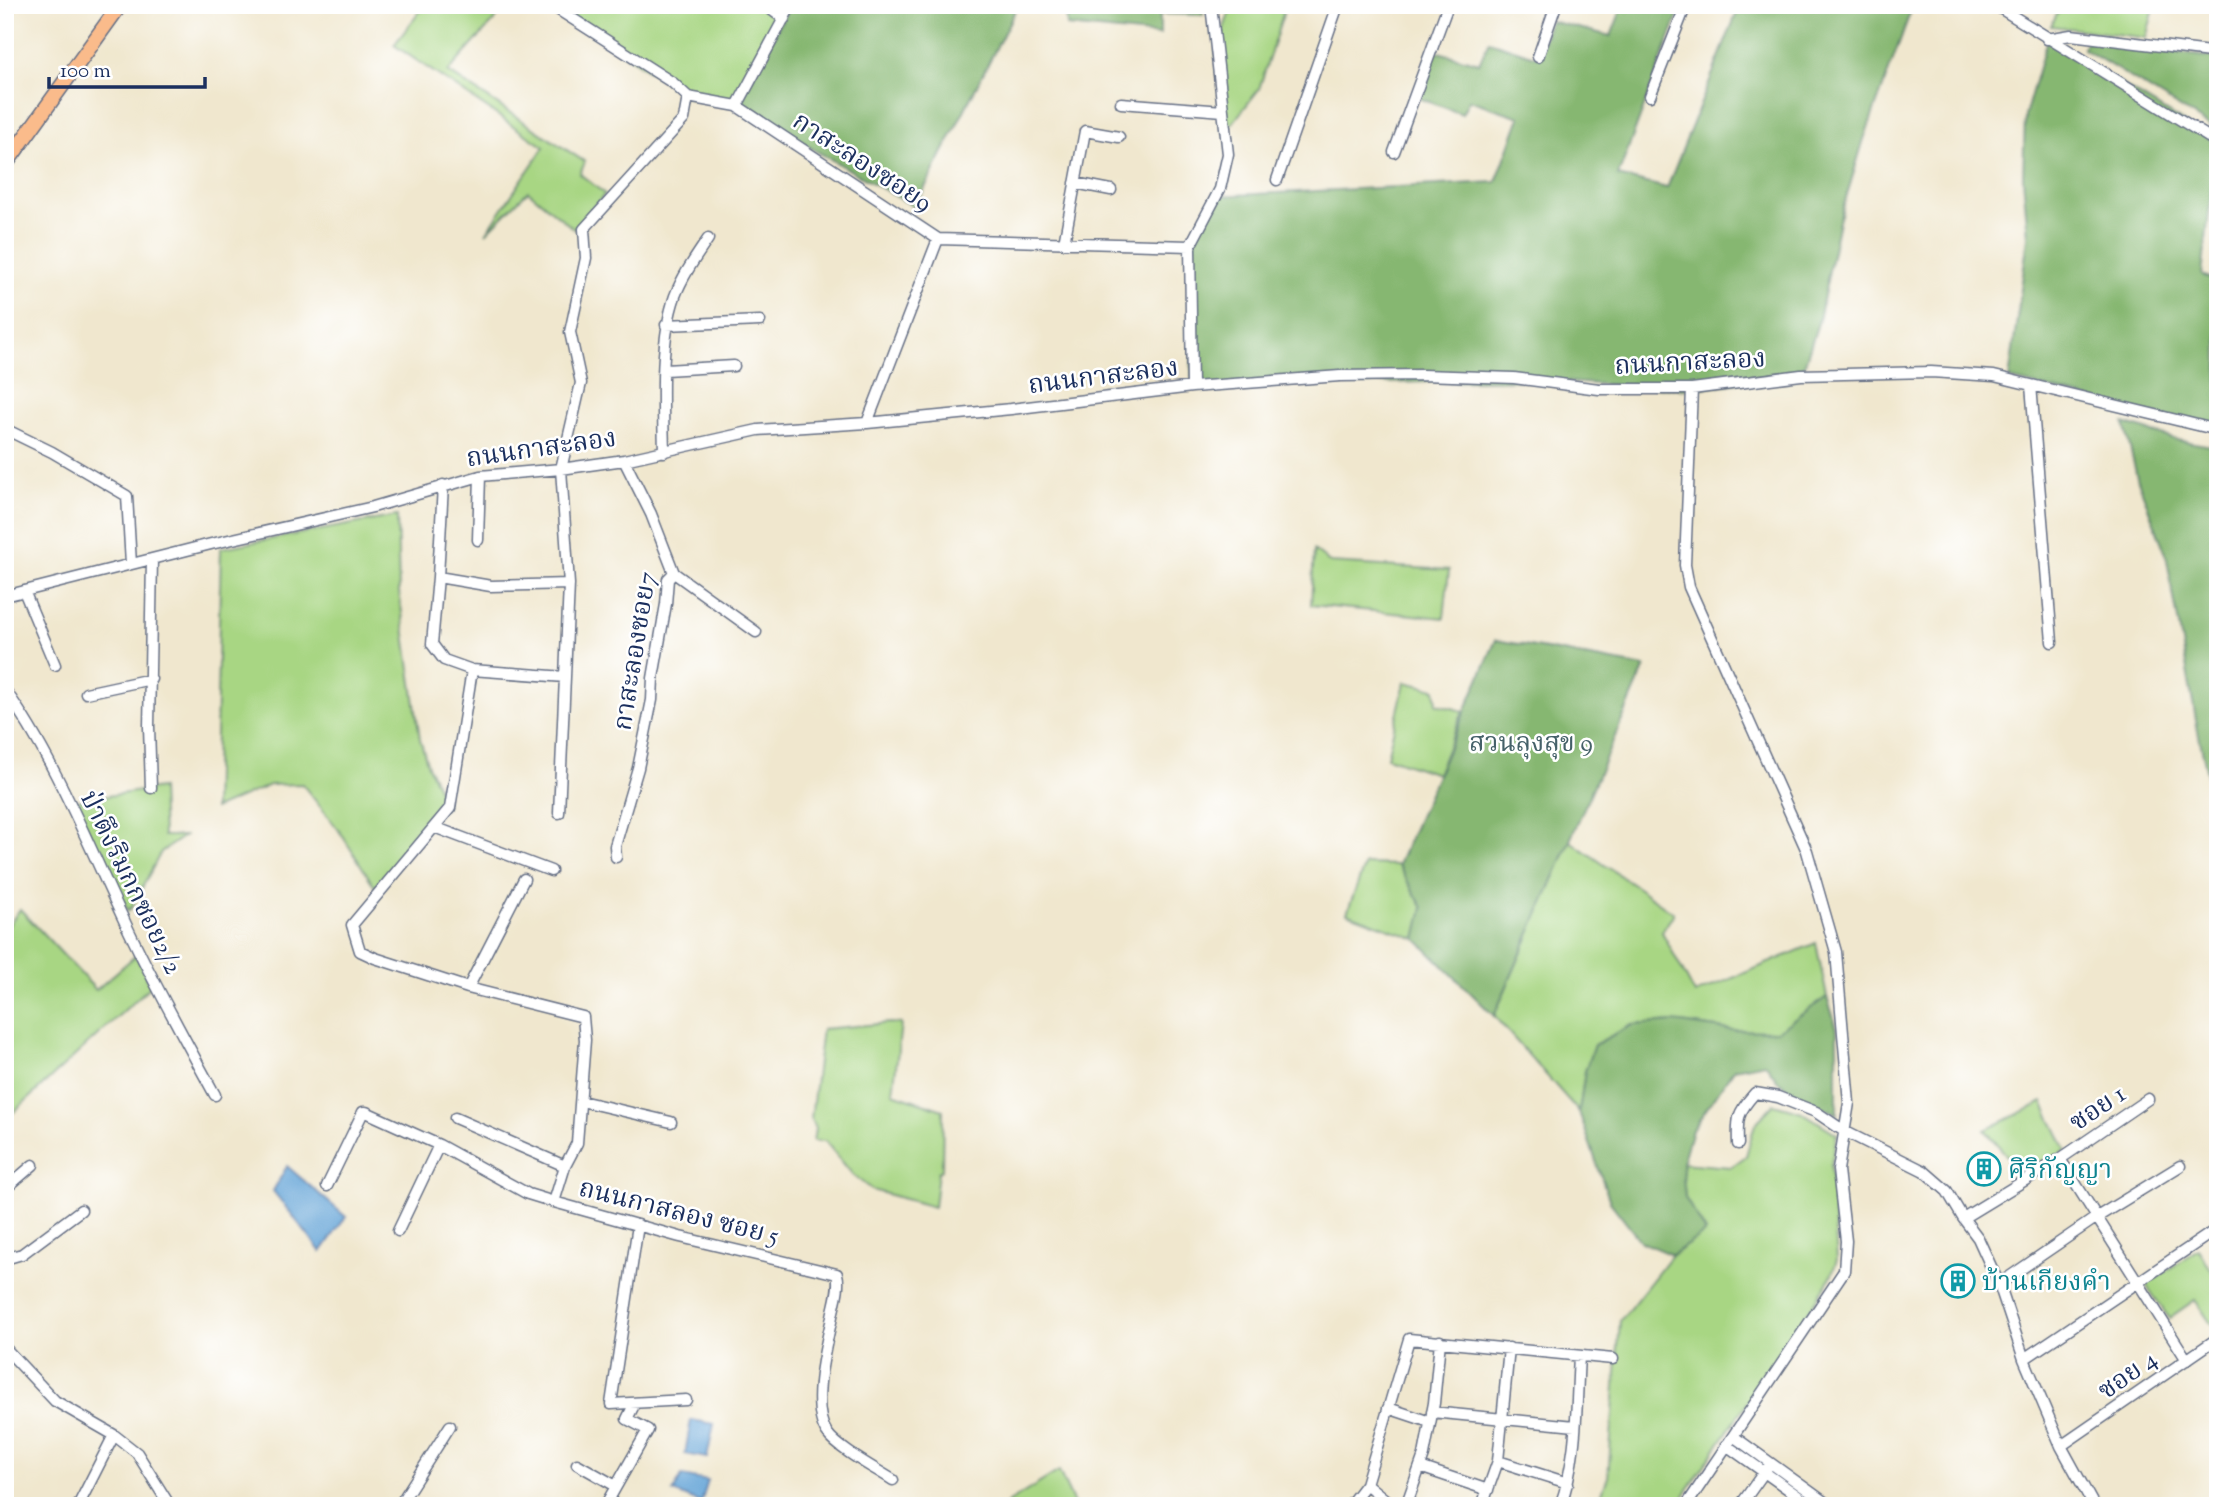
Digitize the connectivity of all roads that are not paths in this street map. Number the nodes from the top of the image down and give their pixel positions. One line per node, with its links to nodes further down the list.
1 (120, 5): 24 (main road)
2 (551, 5): 17 (street)
3 (765, 5): 12 (street)
4 (791, 5): 12 (street)
5 (1211, 5): 20 (street)
6 (1338, 5): 25 (street)
7 (1448, 5): 23 (street)
8 (1556, 5): 15 (street)
9 (1686, 5): 16 (street)
10 (1995, 5): 11 (street)
11 (2008, 8): 13 (street)
12 (784, 19): 19 (street)
13 (2047, 39): 14 (street); 22 (street)
14 (2218, 53)
15 (1538, 57)
16 (1650, 96)
17 (688, 97): 19 (street); 44 (street)
18 (1121, 103): 20 (street)
19 (737, 106): 29 (street, กาสะลองซอย9)
20 (1223, 111): 31 (street)
21 (1119, 137): 26 (street)
22 (2218, 143)
23 (1394, 152)
24 (5, 165)
25 (1277, 180)
26 (1075, 183): 27 (street); 30 (street)
27 (1111, 190)
28 (708, 239): 33 (street)
29 (938, 239): 30 (street); 39 (street, กาสะลองซอย9)
30 (1064, 243): 31 (street)
31 (1190, 246): 37 (street)
32 (760, 321): 33 (street)
33 (666, 325): 35 (street)
34 (734, 366): 35 (street)
35 (665, 370): 42 (street)
36 (2031, 385): 38 (street, ถนนกาสะลอง); 41 (street, ถนนกาสะลอง); 56 (street)
37 (1192, 387): 38 (street, ถนนกาสะลอง); 39 (street, ถนนกาสะลอง)
38 (1692, 389): 75 (street)
39 (867, 423): 42 (street, ถนนกาสะลอง)
40 (5, 429): 49 (street)
41 (2218, 430)
42 (664, 452): 43 (street, ถนนกาสะลอง)
43 (624, 460): 44 (street, ถนนกาสะลอง); 50 (street, กาสะลองซอย7)
44 (561, 469): 45 (street, ถนนกาสะลอง); 52 (street)
45 (480, 476): 46 (street, ถนนกาสะลอง); 47 (street)
46 (443, 485): 48 (street, ถนนกาสะลอง); 51 (street)
47 (478, 540)
48 (152, 559): 49 (street, ถนนกาสะลอง); 60 (street)
49 (131, 564): 53 (street, ถนนกาสะลอง)
50 (674, 573): 55 (street); 66 (street, กาสะลองซอย7)
51 (438, 577): 52 (street); 58 (street)
52 (569, 584): 59 (street)
53 (24, 591): 54 (street, ถนนกาสะลอง); 57 (street)
54 (5, 596)
55 (756, 632)
56 (2052, 642)
57 (55, 665)
58 (472, 670): 59 (street); 65 (street, ถนนกาสลอง ซอย 5)
59 (565, 677): 64 (street)
60 (151, 678): 62 (street); 63 (street)
61 (5, 690): 70 (street, ป่าตึงริมกกซอย2/2)
62 (86, 693)
63 (150, 788)
64 (559, 813)
65 (434, 827): 67 (street); 69 (street, ถนนกาสลอง ซอย 5)
66 (616, 857)
67 (551, 871)
68 (524, 879): 69 (street)
69 (468, 988): 72 (street, ถนนกาสลอง ซอย 5)
70 (215, 1095)
71 (2148, 1099): 78 (street, ซอย 1)
72 (582, 1101): 74 (street); 80 (street, ถนนกาสลอง ซอย 5)
73 (455, 1118): 80 (street)
74 (671, 1122)
75 (1844, 1131): 76 (street); 87 (street); 110 (street)
76 (1738, 1144)
77 (439, 1145): 82 (street); 84 (street); 89 (street)
78 (2060, 1159): 86 (street); 87 (street, ซอย 1)
79 (33, 1165): 83 (street)
80 (565, 1166): 84 (street, ถนนกาสลอง ซอย 5)
81 (2180, 1166): 86 (street)
82 (327, 1186)
83 (5, 1189)
84 (554, 1202): 88 (street, ถนนกาสลอง ซอย 5)
85 (81, 1210): 91 (street)
86 (2096, 1216): 92 (street); 93 (street)
87 (1963, 1218): 93 (street)
88 (638, 1225): 102 (street); 116 (street, ถนนกาสลอง ซอย 5)
89 (398, 1231)
90 (2214, 1231): 92 (street)
91 (5, 1259)
92 (2138, 1282): 100 (street); 101 (street)
93 (1999, 1284): 100 (street)
94 (2218, 1338): 101 (street, ซอย 4)
95 (1440, 1341): 97 (street); 104 (street); 105 (street)
96 (5, 1348): 109 (street)
97 (1509, 1348): 98 (street); 106 (street)
98 (1579, 1356): 99 (street); 108 (street)
99 (1613, 1359)
100 (2024, 1359): 111 (street)
101 (2187, 1360): 111 (street, ซอย 4)
102 (686, 1400)
103 (633, 1407): 119 (street)
104 (1388, 1408): 105 (street); 118 (street)
105 (1431, 1417): 106 (street); 114 (street)
106 (1503, 1418): 108 (street); 112 (street)
107 (450, 1426): 124 (street)
108 (1575, 1426): 117 (street)
109 (114, 1435): 122 (street); 123 (street)
110 (1730, 1441): 115 (street); 131 (street)
111 (2062, 1446): 133 (street)
112 (1498, 1461): 117 (street); 120 (street)
113 (577, 1464): 119 (street)
114 (1420, 1467): 120 (street); 128 (street)
115 (1767, 1467): 121 (street); 132 (street)
116 (893, 1480)
117 (1568, 1483): 130 (street)
118 (1366, 1484): 126 (street); 127 (street)
119 (616, 1486): 125 (street)
120 (1488, 1490): 129 (street)
121 (1820, 1504)
122 (78, 1506)
123 (170, 1506)
124 (399, 1506)
125 (605, 1506)
126 (1349, 1506)
127 (1392, 1506)
128 (1406, 1506)
129 (1482, 1506)
130 (1560, 1506)
131 (1686, 1506)
132 (1740, 1506)
133 (2094, 1506)

